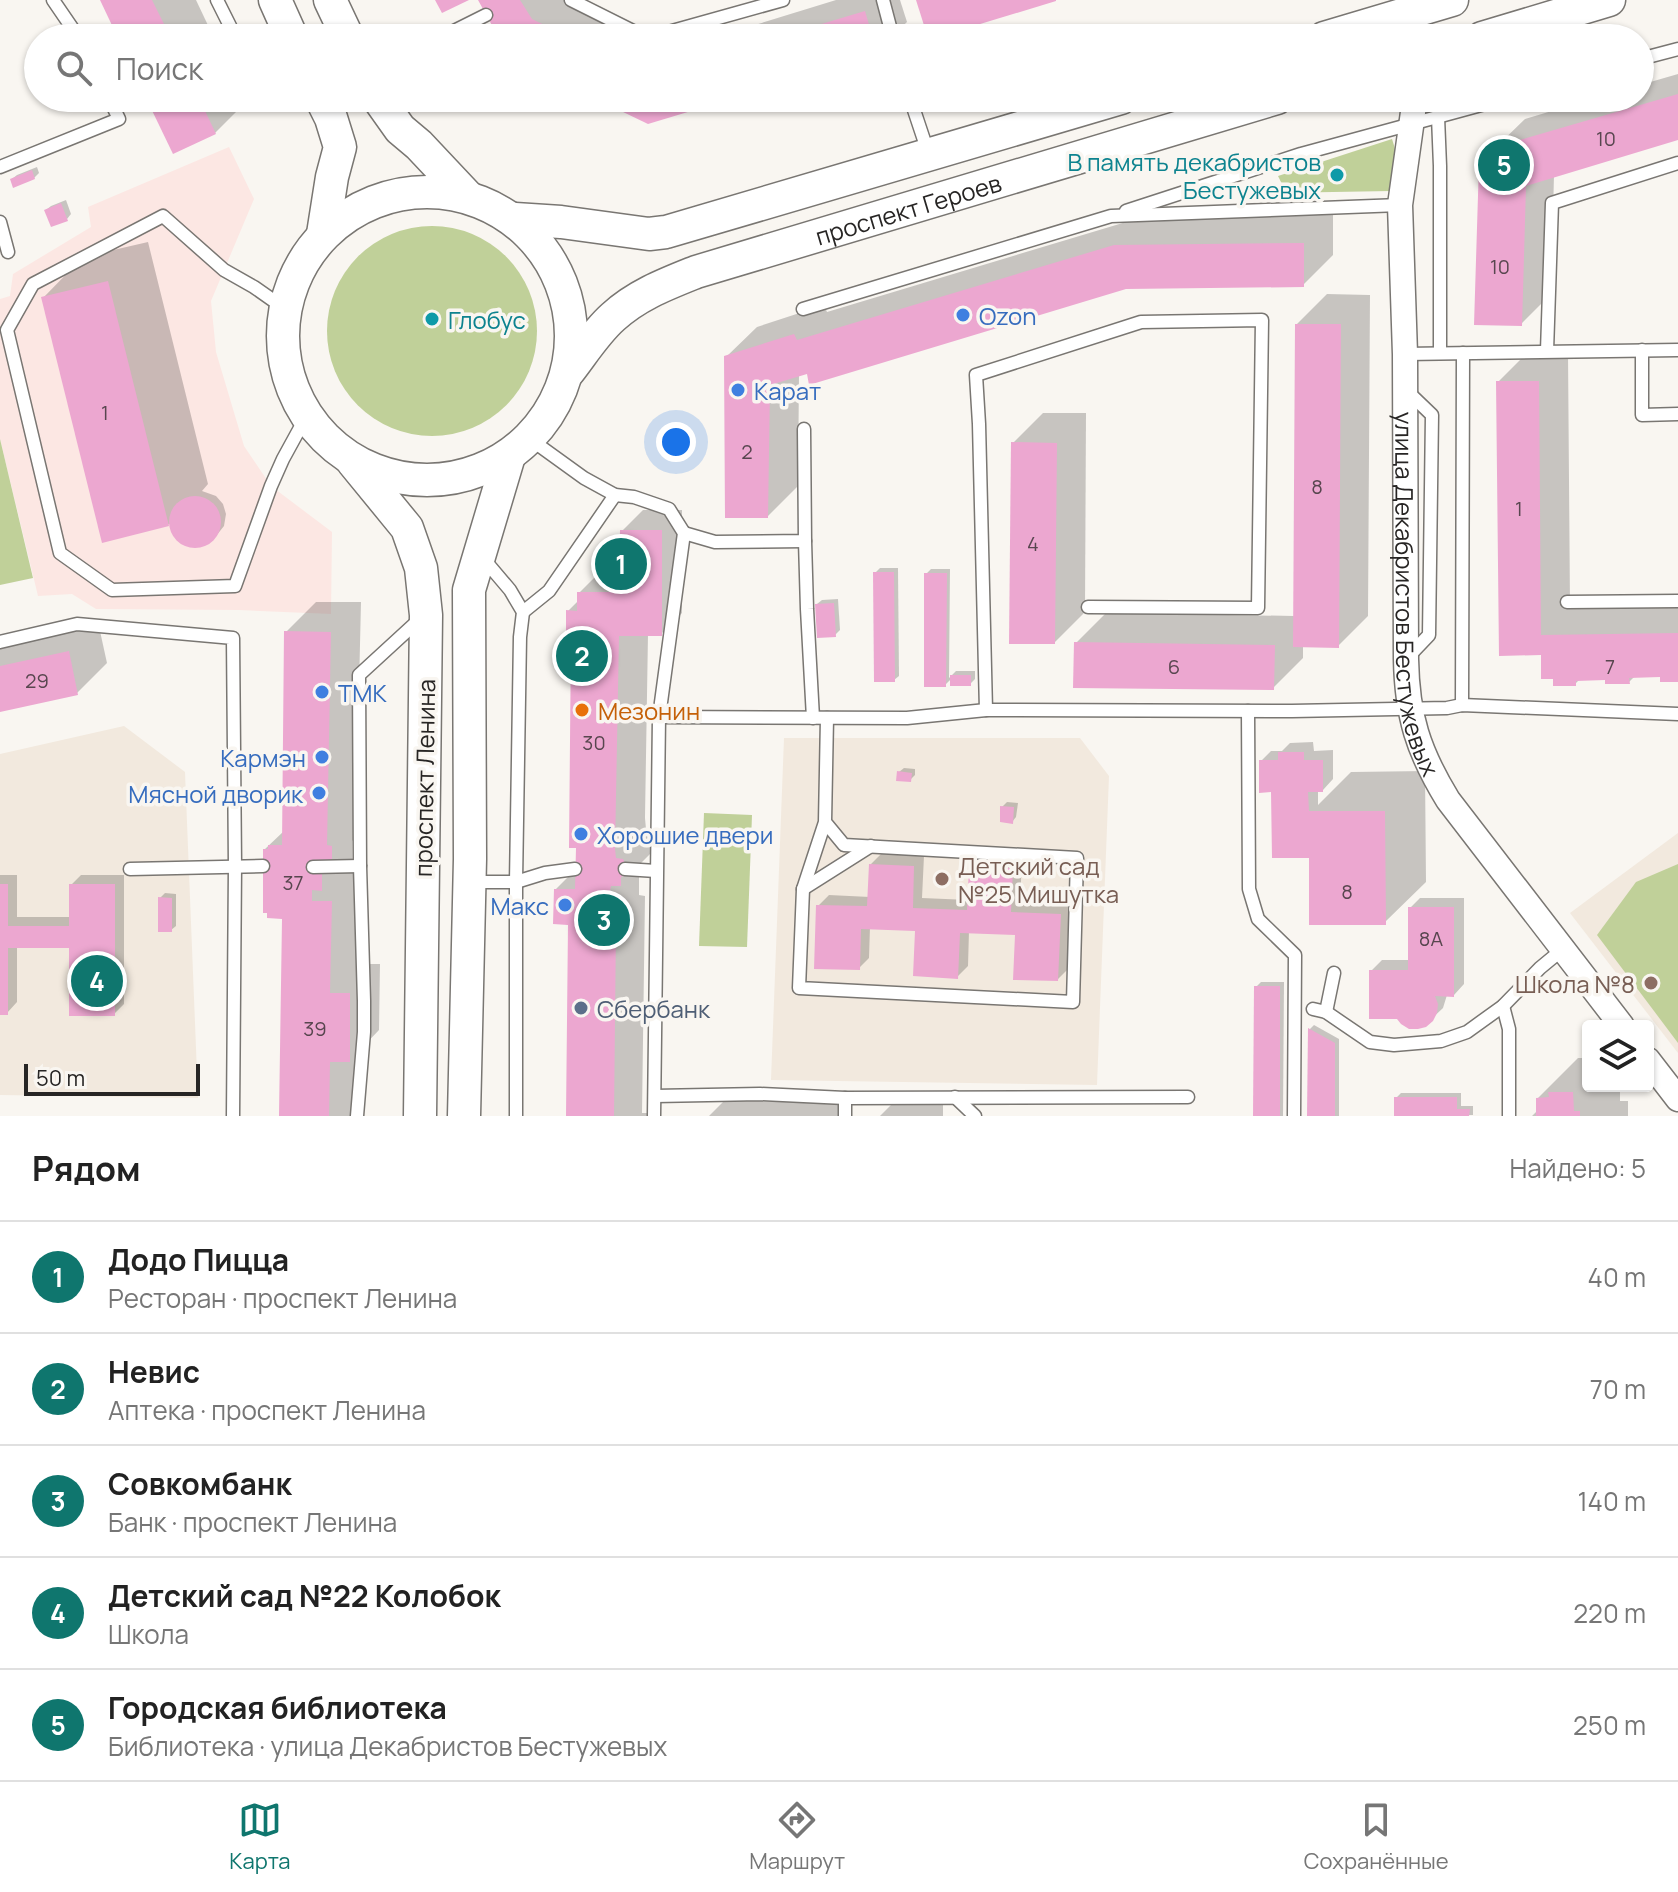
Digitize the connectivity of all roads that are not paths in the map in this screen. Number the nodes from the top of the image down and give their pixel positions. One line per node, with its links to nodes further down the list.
1 (53, 0): 11 (lane)
2 (217, 0): 12 (lane)
3 (275, 0): 13 (main road)
4 (330, 0): 14 (main road)
5 (571, 0): 16 (lane)
6 (783, 0): 17 (lane)
7 (883, 0): 18 (lane)
8 (1452, 0): 19 (main road)
9 (1609, 0): 20 (main road)
10 (486, 15): 15 (lane)
11 (69, 24)
12 (229, 24)
13 (286, 24)
14 (341, 24)
15 (468, 24)
16 (619, 24)
17 (697, 24)
18 (889, 24)
19 (1371, 24)
20 (1529, 24)
21 (1678, 49): 22 (lane)
22 (1654, 55)
23 (116, 112): 35 (lane)
24 (328, 112): 41 (main road)
25 (388, 112): 36 (main road)
26 (915, 112): 33 (lane)
27 (1074, 112): 33 (main road, проспект Героев)
28 (1230, 112): 51 (main road, проспект Героев)
29 (1413, 112): 32 (street, улица Декабристов Бестужевых)
30 (1456, 112): 31 (lane)
31 (1438, 117): 32 (lane); 48 (lane)
32 (1412, 124): 37 (street, улица Декабристов Бестужевых); 38 (lane)
33 (929, 155): 39 (main road, проспект Героев)
34 (1678, 163): 47 (lane)
35 (0, 167)
36 (467, 196): 39 (main road); 41 (main road)
37 (1400, 205): 38 (lane); 50 (street, улица Декабристов Бестужевых)
38 (1111, 216): 44 (lane)
39 (515, 219): 51 (main road)
40 (0, 222): 42 (lane)
41 (323, 234): 43 (main road)
42 (8, 252)
43 (284, 308): 53 (main road); 53 (lane)
44 (803, 309)
45 (1642, 350): 46 (lane); 47 (lane); 52 (lane)
46 (1678, 350)
47 (1547, 351): 49 (lane)
48 (1440, 353): 49 (lane); 50 (lane)
49 (1463, 353): 67 (lane)
50 (1405, 354): 68 (street, улица Декабристов Бестужевых)
51 (569, 371): 55 (main road)
52 (1678, 414)
53 (306, 417): 56 (main road, проспект Ленина)
54 (804, 429): 59 (lane)
55 (519, 448): 56 (main road); 57 (lane); 60 (main road, проспект Ленина)
56 (353, 462): 65 (main road, проспект Ленина)
57 (615, 495): 58 (lane); 64 (lane)
58 (684, 533): 59 (lane); 72 (lane)
59 (805, 541): 73 (lane)
60 (479, 554): 64 (lane); 85 (main road, проспект Ленина)
61 (1678, 601): 62 (lane)
62 (1567, 602)
63 (1088, 607): 69 (lane)
64 (523, 612): 86 (lane)
65 (426, 615): 79 (lane); 100 (main road, проспект Ленина)
66 (0, 642): 77 (lane)
67 (1462, 705): 68 (lane); 71 (lane)
68 (1409, 708): 70 (lane); 88 (street, улица Декабристов Бестужевых)
69 (986, 710): 70 (lane); 74 (lane)
70 (1248, 711): 106 (lane)
71 (1678, 714)
72 (659, 717): 73 (lane); 84 (lane)
73 (813, 718): 74 (lane)
74 (827, 718): 75 (lane)
75 (825, 822): 76 (lane); 87 (lane)
76 (871, 846): 87 (lane); 87 (lane)
77 (235, 866): 78 (lane); 81 (lane); 98 (lane)
78 (263, 866)
79 (360, 866): 80 (lane); 99 (lane)
80 (313, 867)
81 (130, 869)
82 (575, 869): 86 (lane)
83 (625, 869): 84 (lane)
84 (656, 871): 93 (lane)
85 (470, 882): 86 (lane); 101 (main road, проспект Ленина)
86 (516, 882): 102 (lane)
87 (803, 889)
88 (1563, 949): 90 (lane); 91 (street, улица Декабристов Бестужевых)
89 (1334, 973): 90 (lane)
90 (1503, 1006): 107 (lane)
91 (1617, 1020)
92 (1654, 1068): 97 (street)
93 (655, 1096): 96 (lane); 103 (lane)
94 (955, 1097): 95 (lane); 96 (lane); 105 (lane)
95 (1188, 1097)
96 (845, 1098): 104 (lane)
97 (1678, 1099)
98 (233, 1116)
99 (357, 1116)
100 (420, 1116)
101 (464, 1116)
102 (516, 1116)
103 (654, 1116)
104 (845, 1116)
105 (975, 1116)
106 (1294, 1116)
107 (1509, 1116)

